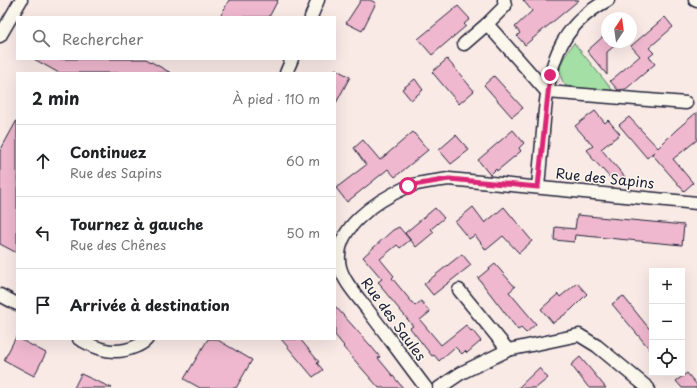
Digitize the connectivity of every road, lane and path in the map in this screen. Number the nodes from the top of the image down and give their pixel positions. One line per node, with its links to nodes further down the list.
1 (21, 0): 7 (street)
2 (318, 0): 5 (street)
3 (504, 0): 6 (street)
4 (608, 0): 11 (street)
5 (311, 16)
6 (487, 24): 8 (street); 11 (street)
7 (0, 36)
8 (464, 44)
9 (292, 60): 10 (street)
10 (286, 72)
11 (547, 92): 12 (street); 13 (street)
12 (686, 103)
13 (538, 187): 14 (street, Rue des Sapins); 15 (street, Rue des Sapins)
14 (697, 202)
15 (340, 266): 22 (street, Rue des Saules)
16 (459, 290): 21 (street)
17 (0, 295): 18 (street)
18 (16, 303)
19 (82, 340): 20 (street)
20 (146, 340)
21 (508, 350): 23 (street); 24 (street)
22 (426, 388)
23 (439, 388)
24 (648, 388)

